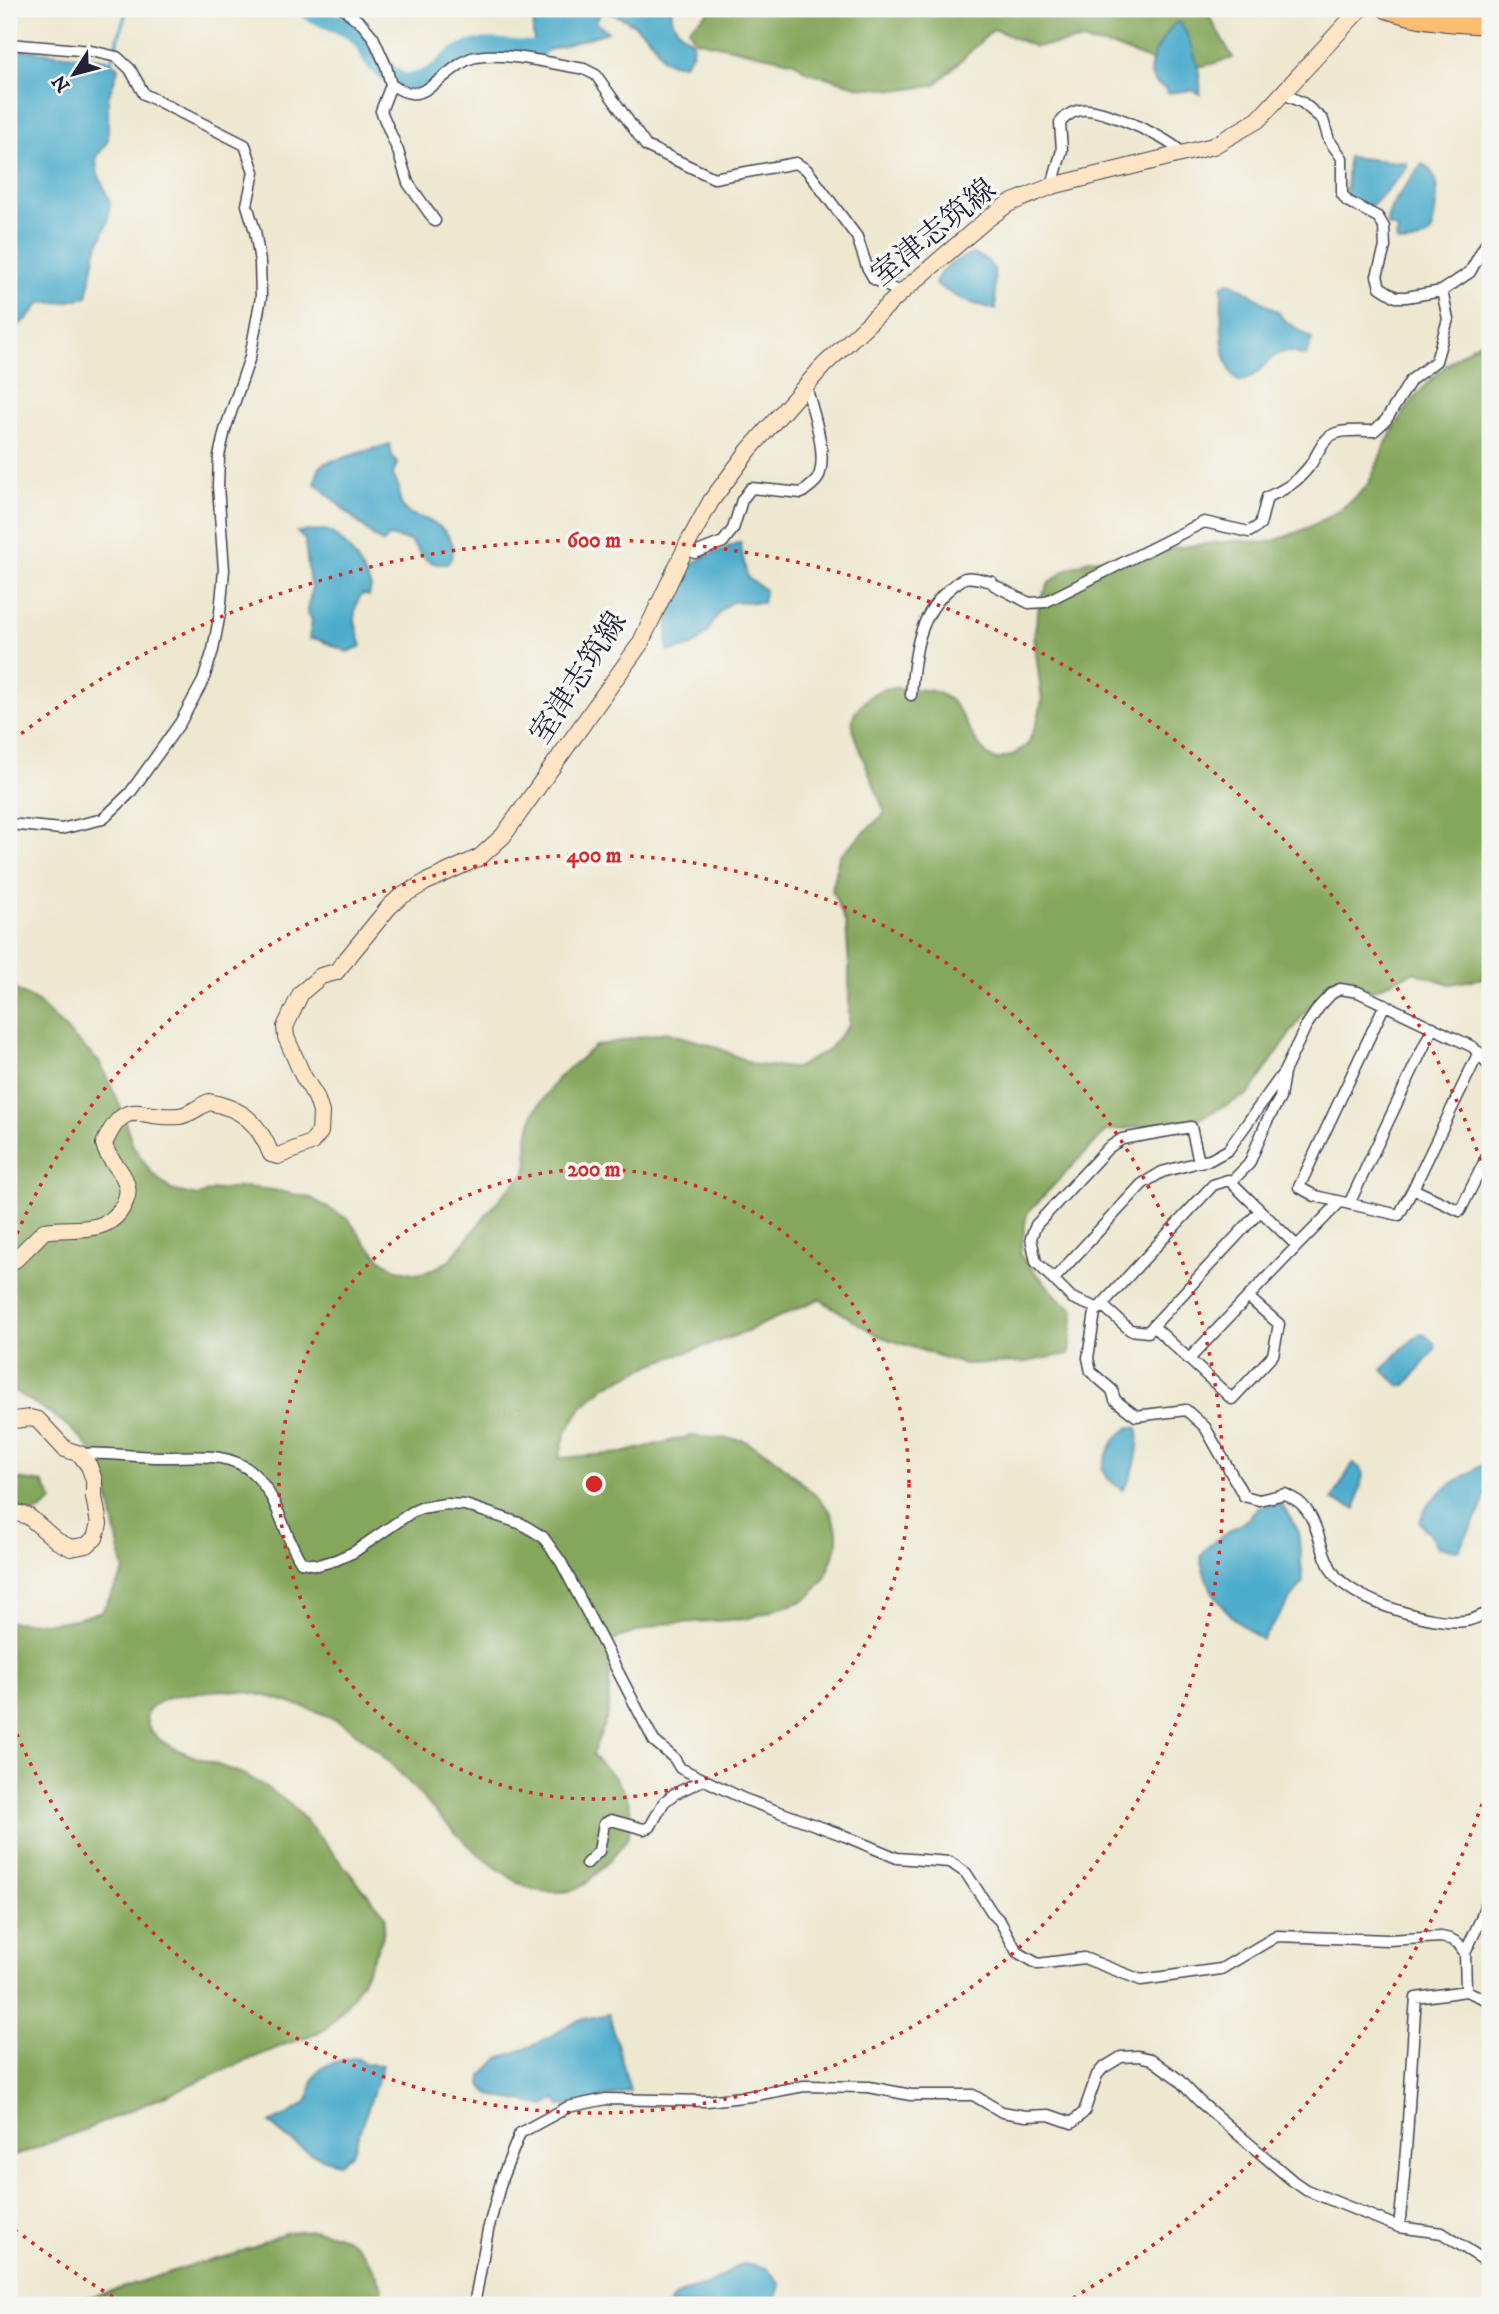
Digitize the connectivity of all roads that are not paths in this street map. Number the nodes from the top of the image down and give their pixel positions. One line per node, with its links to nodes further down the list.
1 (344, 9): 8 (street)
2 (1360, 9): 9 (main road, 室津志筑線)
3 (1386, 9): 5 (main road)
4 (1476, 9): 5 (street)
5 (1443, 22): 6 (main road)
6 (1490, 25)
7 (9, 44): 19 (street)
8 (391, 85): 12 (street); 15 (street)
9 (1284, 94): 10 (main road, 室津志筑線); 14 (street)
10 (1183, 154): 11 (main road, 室津志筑線); 11 (street)
11 (1052, 186): 15 (main road, 室津志筑線)
12 (435, 221)
13 (1490, 236): 14 (street)
14 (1442, 290): 18 (street)
15 (901, 293): 16 (main road, 室津志筑線)
16 (806, 386): 17 (main road, 室津志筑線); 17 (street)
17 (685, 548): 32 (main road, 室津志筑線)
18 (911, 695)
19 (9, 824)
20 (1385, 1004): 21 (street); 24 (street); 29 (street)
21 (1433, 1027): 22 (street); 29 (street)
22 (1479, 1052): 23 (street); 28 (street)
23 (1490, 1067)
24 (1284, 1072): 26 (street); 27 (street)
25 (1490, 1150): 28 (street)
26 (1199, 1163): 33 (street); 33 (street)
27 (1231, 1182): 30 (street); 35 (street)
28 (1413, 1189): 29 (street)
29 (1344, 1203): 31 (street)
30 (1260, 1211): 31 (street); 36 (street)
31 (1297, 1246): 34 (street)
32 (9, 1263)
33 (1053, 1280): 35 (street)
34 (1248, 1297): 37 (street); 37 (street)
35 (1100, 1307): 36 (street); 41 (street)
36 (1153, 1326): 37 (street)
37 (1189, 1359)
38 (9, 1417): 39 (main road)
39 (80, 1454): 40 (main road); 42 (street)
40 (9, 1511)
41 (1490, 1612)
42 (703, 1780): 43 (street); 45 (street)
43 (586, 1864)
44 (1490, 1888): 45 (street)
45 (1465, 1953): 46 (street)
46 (1466, 1991): 47 (street); 48 (street)
47 (1490, 2001)
48 (1399, 2227): 49 (street); 50 (street)
49 (1490, 2264)
50 (474, 2305)

